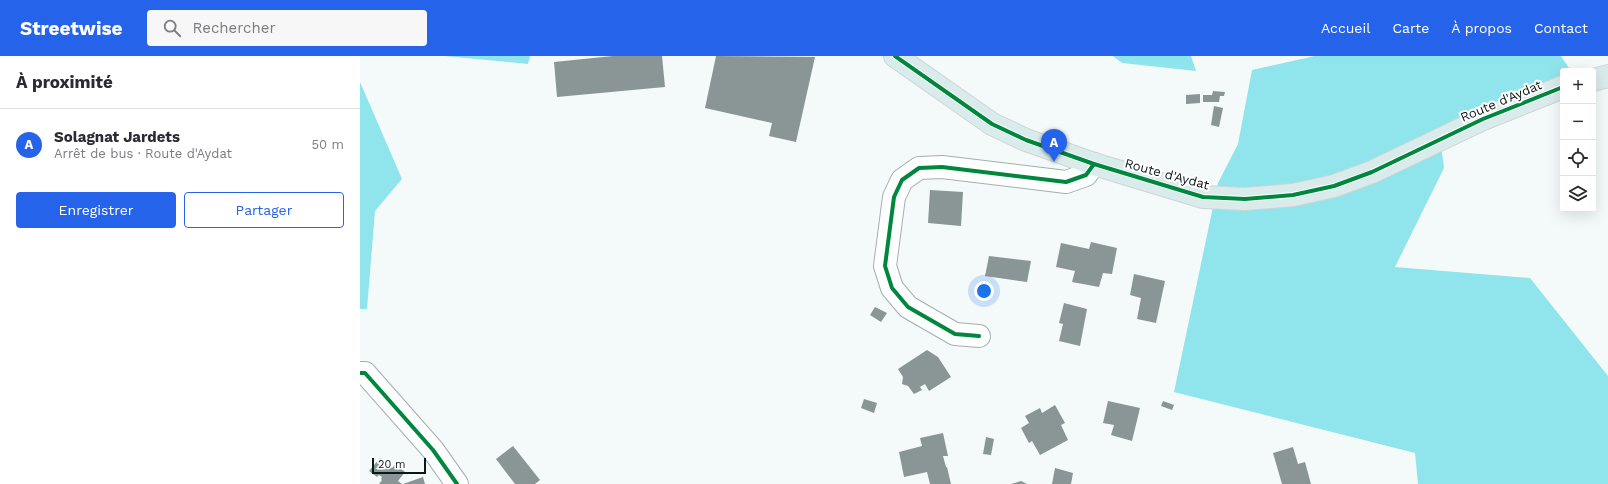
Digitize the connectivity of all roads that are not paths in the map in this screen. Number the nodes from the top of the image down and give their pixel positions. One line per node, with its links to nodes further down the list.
1 (895, 56): 5 (main road, Route d'Aydat)
2 (1608, 76): 3 (main road)
3 (1596, 79)
4 (1560, 88): 5 (main road, Route d'Aydat)
5 (1094, 164): 6 (street)
6 (979, 336)
7 (360, 373): 8 (street)
8 (457, 484)

